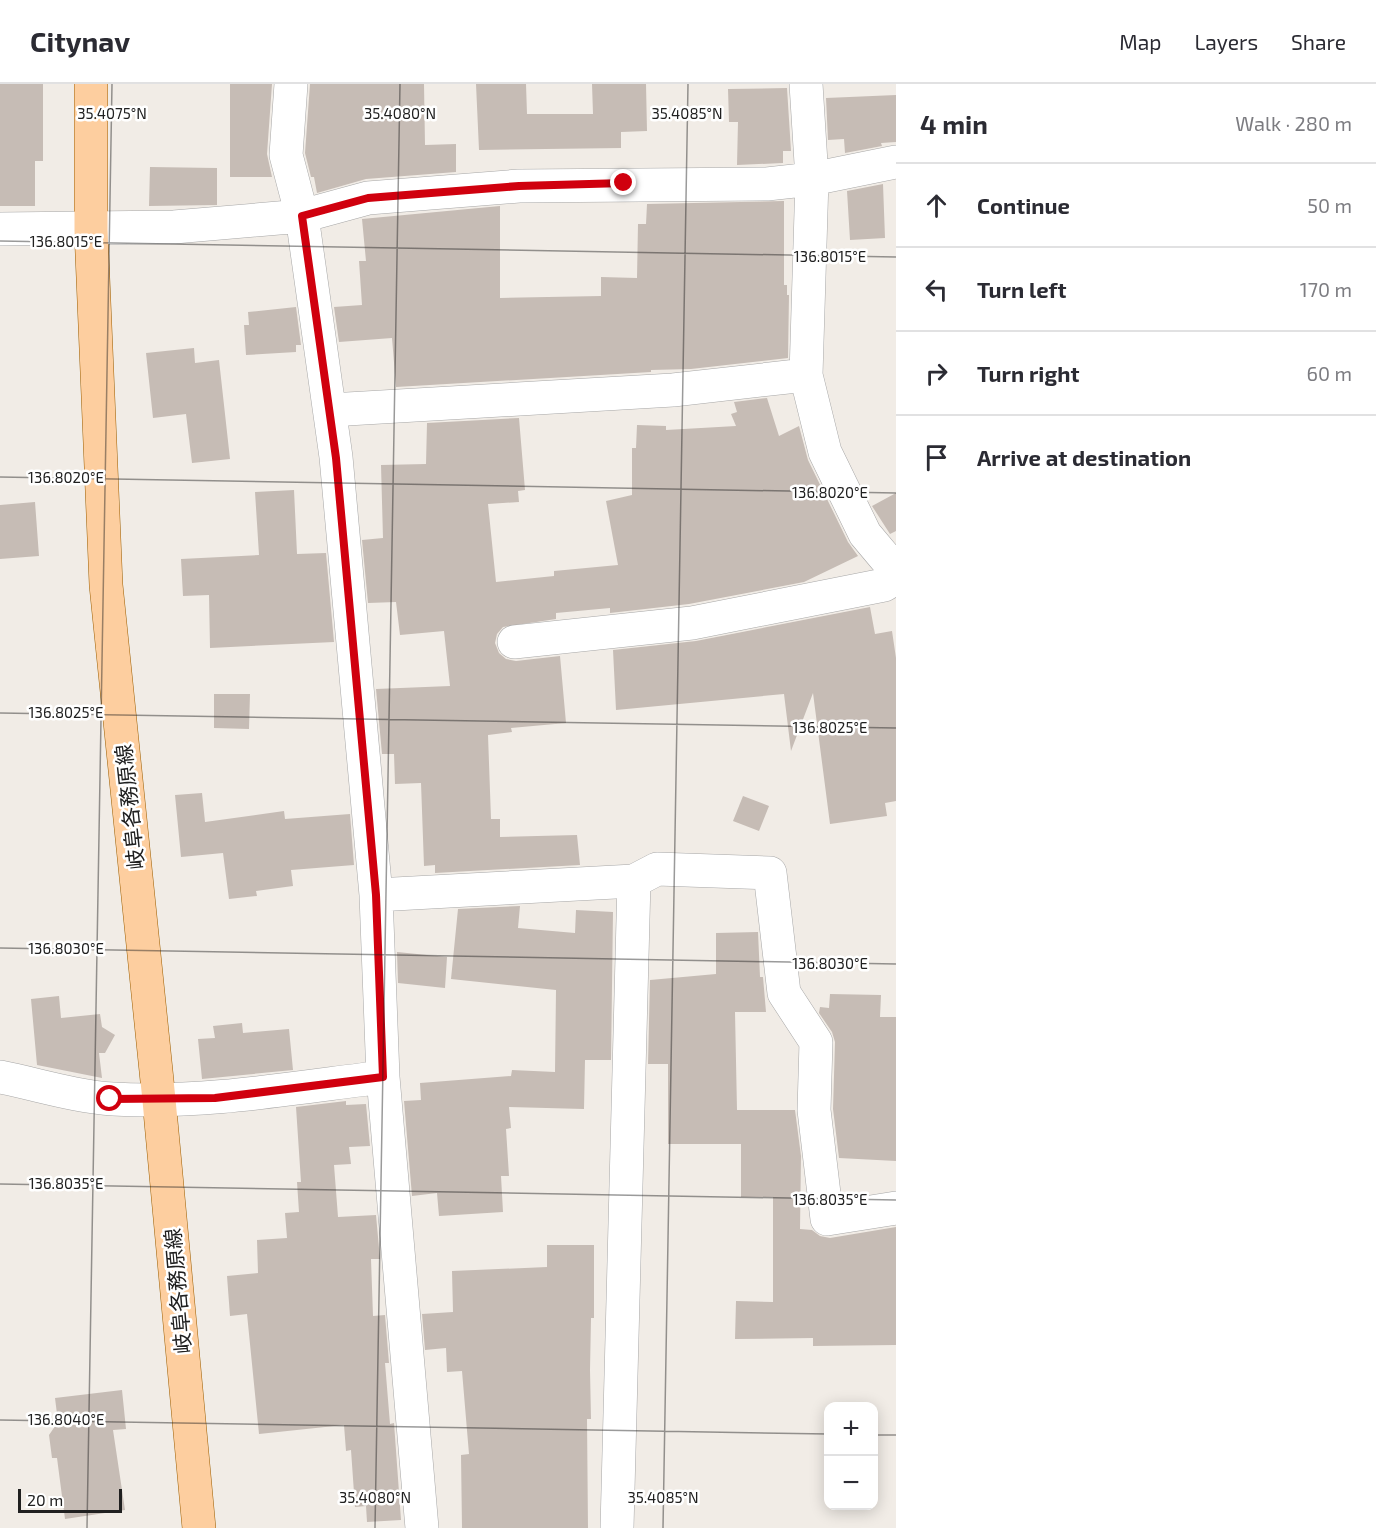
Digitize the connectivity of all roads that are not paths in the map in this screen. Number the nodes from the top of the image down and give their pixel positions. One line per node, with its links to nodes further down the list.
1 (91, 84): 8 (main road, 岐阜各務原線)
2 (291, 84): 6 (street)
3 (806, 84): 5 (street)
4 (896, 162): 5 (street)
5 (812, 179): 6 (street); 9 (street)
6 (302, 216): 8 (street); 10 (street)
7 (0, 229): 8 (street)
8 (91, 230): 17 (main road, 岐阜各務原線)
9 (806, 375): 10 (street); 11 (street)
10 (330, 410): 14 (street)
11 (893, 585): 12 (street)
12 (514, 642)
13 (634, 881): 14 (street); 18 (street); 21 (street)
14 (376, 895): 16 (street)
15 (0, 1077): 17 (street)
16 (383, 1077): 17 (street); 20 (street)
17 (159, 1100): 19 (main road, 岐阜各務原線)
18 (896, 1208)
19 (199, 1528)
20 (422, 1528)
21 (617, 1528)

